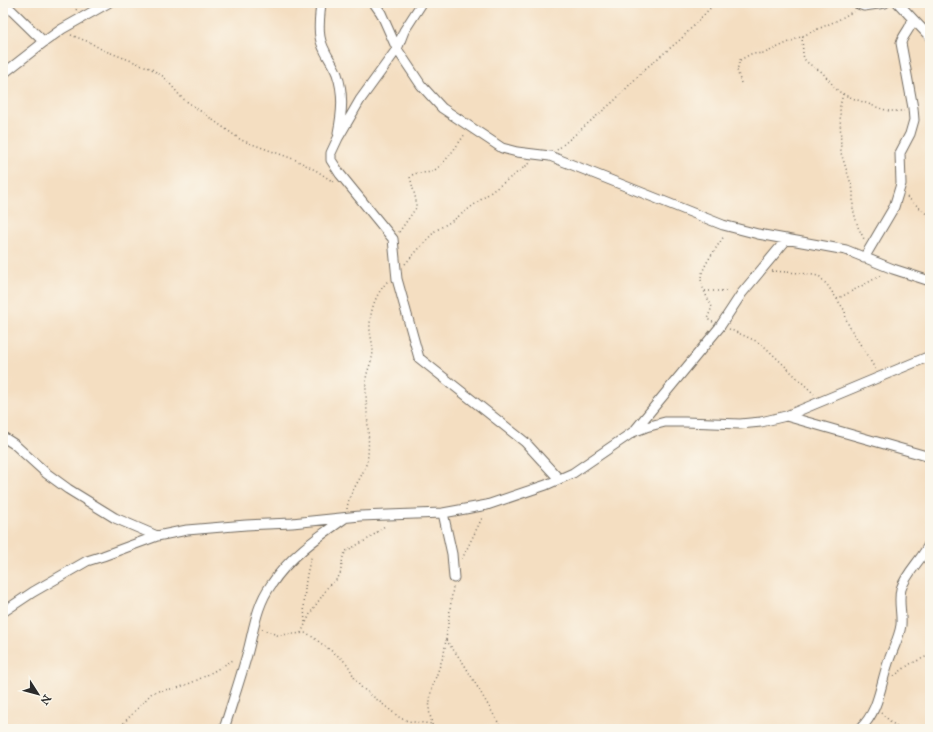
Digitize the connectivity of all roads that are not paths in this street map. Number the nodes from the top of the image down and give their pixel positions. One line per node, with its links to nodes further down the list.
1 (4, 3): 11 (street)
2 (108, 3): 11 (street)
3 (321, 3): 14 (street)
4 (374, 3): 12 (street)
5 (422, 3): 12 (street)
6 (885, 3): 8 (street)
7 (898, 3): 9 (street)
8 (860, 4)
9 (912, 18): 10 (street); 16 (street)
10 (930, 37)
11 (44, 42): 13 (street)
12 (396, 49): 14 (street); 15 (street)
13 (3, 74)
14 (338, 138): 23 (street)
15 (787, 239): 16 (street); 20 (street)
16 (866, 254): 17 (street)
17 (930, 281)
18 (930, 356): 19 (street)
19 (786, 416): 20 (street); 22 (street)
20 (633, 432): 23 (street)
21 (3, 438): 26 (street)
22 (930, 457)
23 (559, 479): 24 (street)
24 (443, 513): 25 (street); 28 (street)
25 (345, 518): 26 (street); 30 (street)
26 (157, 536): 29 (street)
27 (930, 542): 31 (street)
28 (454, 578)
29 (3, 612)
30 (224, 729)
31 (860, 729)

